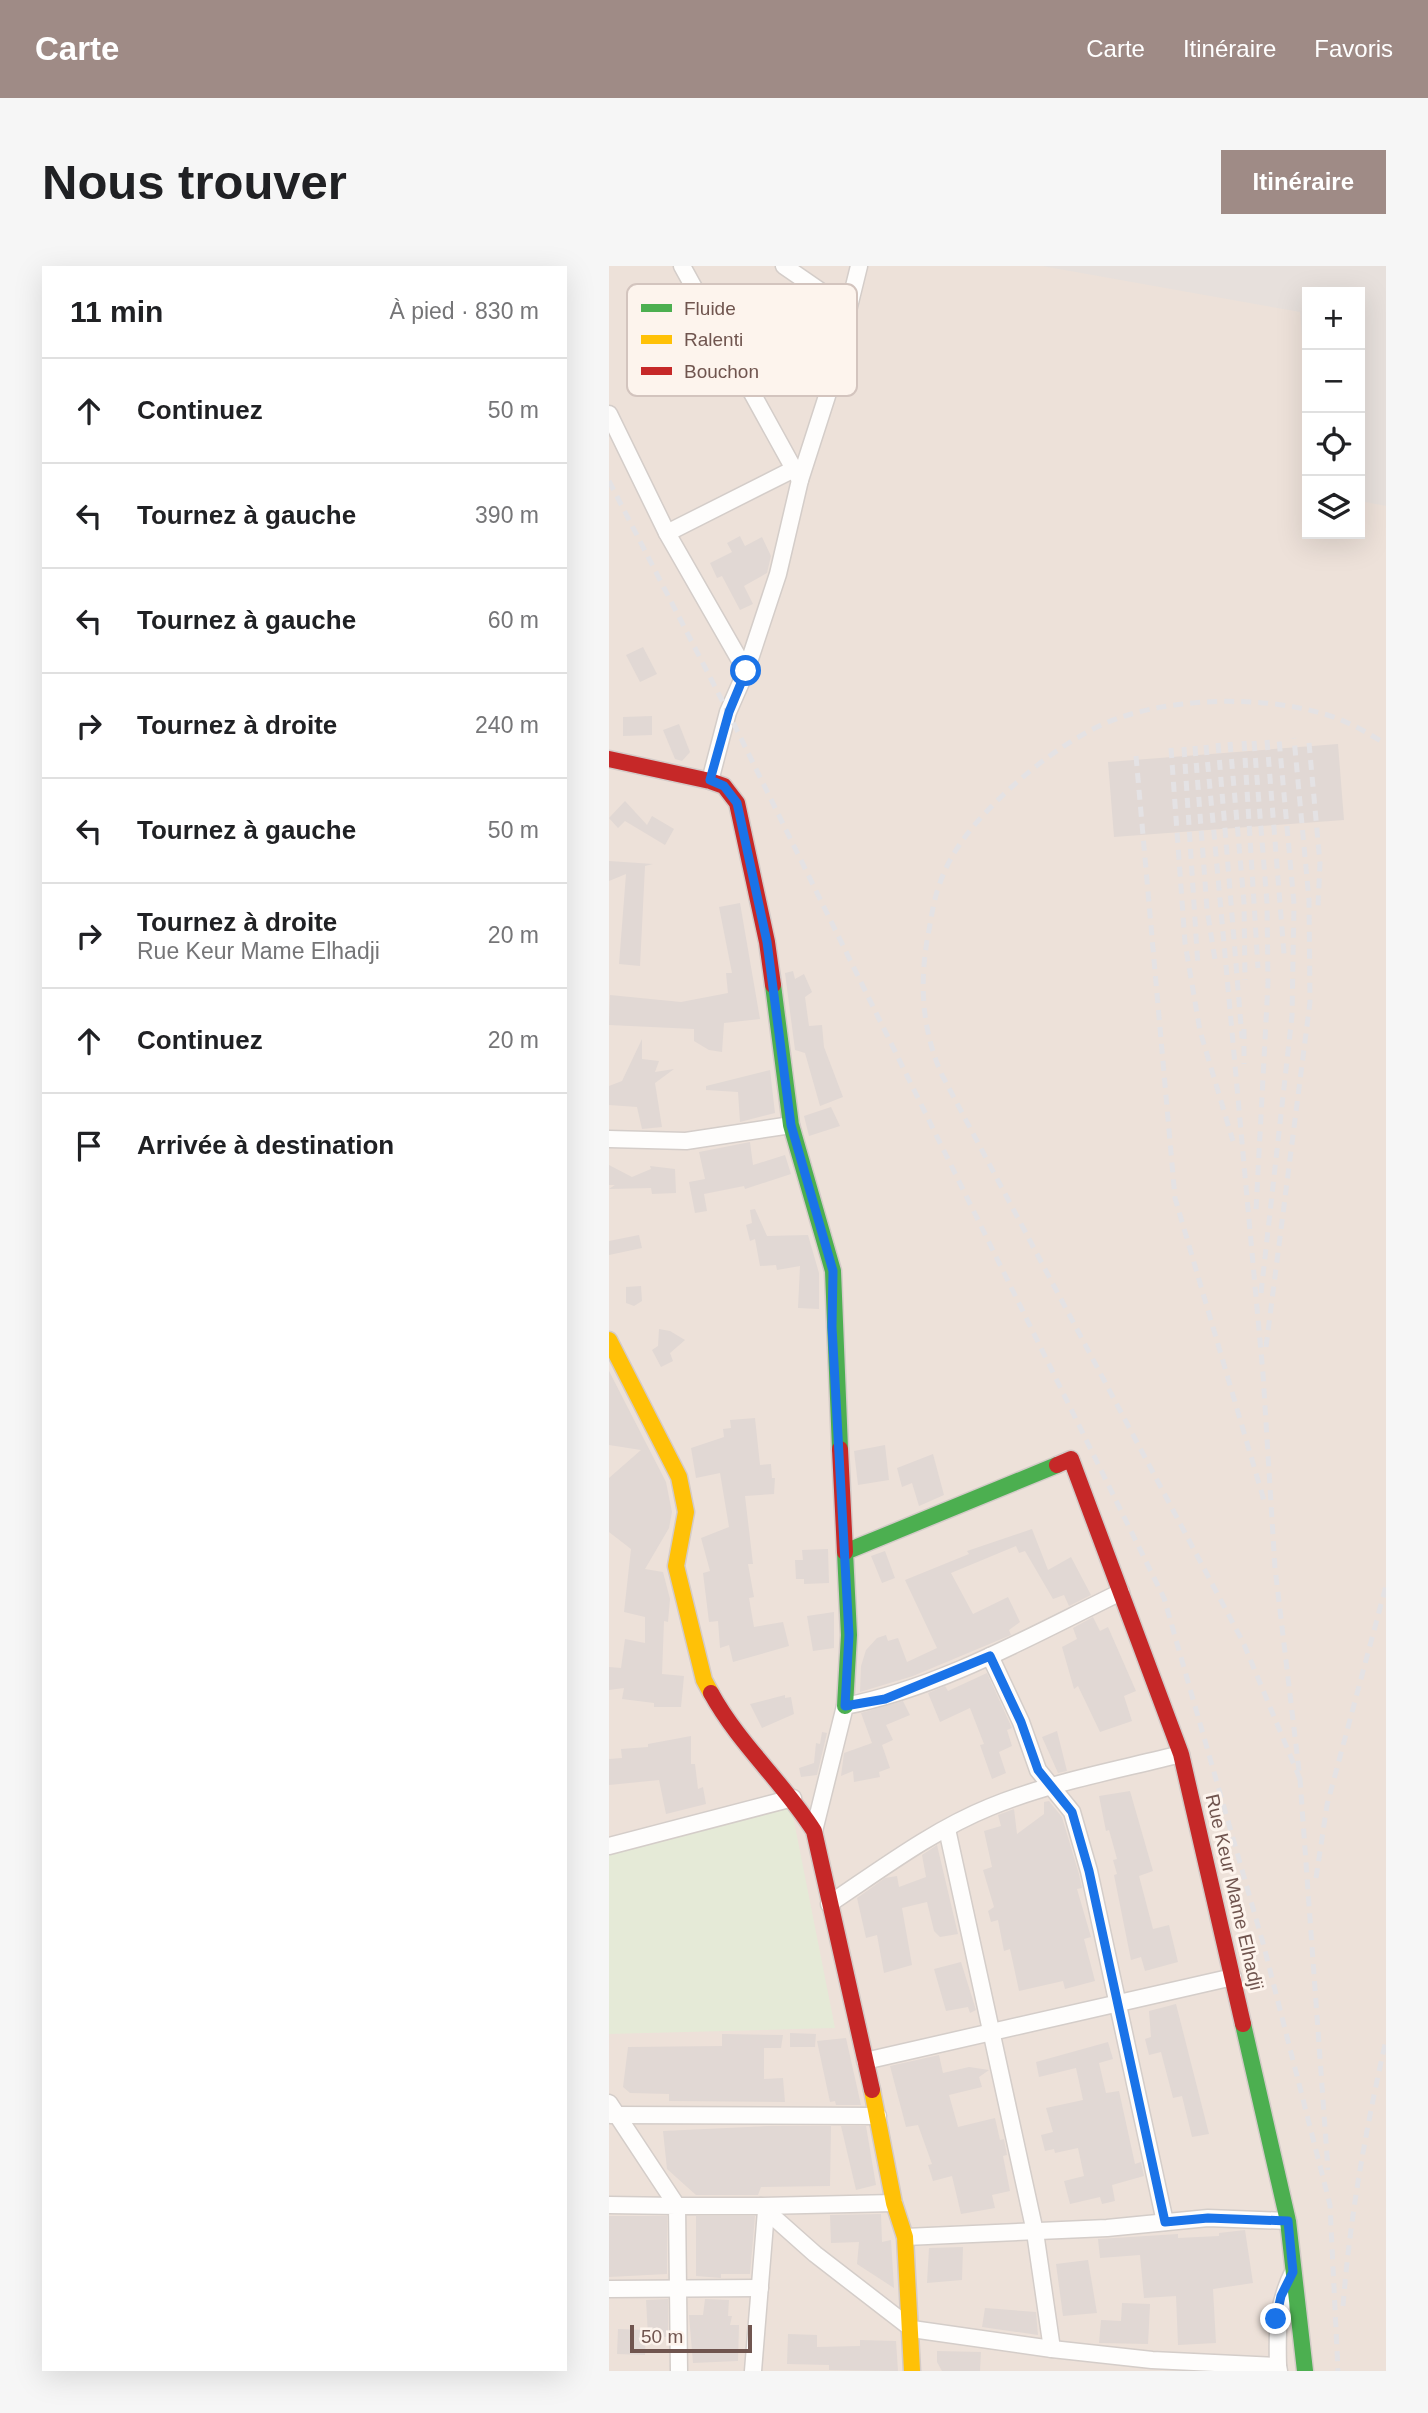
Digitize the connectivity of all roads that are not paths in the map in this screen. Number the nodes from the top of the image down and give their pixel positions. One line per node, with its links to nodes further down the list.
1 (682, 266): 4 (street)
2 (784, 266): 5 (street)
3 (859, 266): 6 (street)
4 (692, 284)
5 (810, 284)
6 (854, 284)
7 (753, 396): 10 (street)
8 (827, 396): 10 (street)
9 (609, 414): 11 (street)
10 (796, 475): 11 (street); 12 (street)
11 (667, 533): 12 (street)
12 (746, 671): 14 (street)
13 (609, 759): 14 (street)
14 (710, 780): 15 (street)
15 (791, 1125): 16 (street); 18 (street)
16 (609, 1139)
17 (609, 1340): 24 (street)
18 (845, 1552): 19 (street, Rue Keur Mame Elhadji); 21 (street)
19 (1121, 1592): 20 (street); 22 (street, Rue Keur Mame Elhadji)
20 (990, 1656): 21 (street); 23 (street)
21 (845, 1706): 26 (street)
22 (1181, 1754): 23 (street); 29 (street, Rue Keur Mame Elhadji)
23 (1050, 1787): 25 (street); 30 (street)
24 (793, 1798): 26 (street); 27 (street)
25 (947, 1829): 28 (street); 31 (street)
26 (814, 1832): 28 (street)
27 (609, 1846)
28 (829, 1904): 32 (street)
29 (1233, 1978): 30 (street); 39 (street, Rue Keur Mame Elhadji)
30 (1118, 2004): 31 (street); 40 (street)
31 (994, 2032): 32 (street); 41 (street)
32 (865, 2061): 34 (street)
33 (612, 2111): 34 (street); 37 (street)
34 (878, 2116): 35 (street)
35 (894, 2203): 38 (street); 42 (street)
36 (609, 2205): 37 (street)
37 (677, 2206): 38 (street); 46 (street)
38 (764, 2209): 44 (street); 47 (street)
39 (1288, 2221): 40 (street); 43 (street, Rue Keur Mame Elhadji)
40 (1165, 2222): 41 (street)
41 (1035, 2232): 42 (street); 48 (street)
42 (905, 2237): 47 (street)
43 (1293, 2272): 49 (street); 53 (street, Rue Keur Mame Elhadji)
44 (760, 2288): 46 (street); 51 (street)
45 (609, 2289): 46 (street)
46 (679, 2289): 50 (street)
47 (912, 2329): 48 (street); 52 (street)
48 (1052, 2349): 49 (street)
49 (1279, 2368)
50 (679, 2371)
51 (753, 2371)
52 (912, 2371)
53 (1305, 2371)

